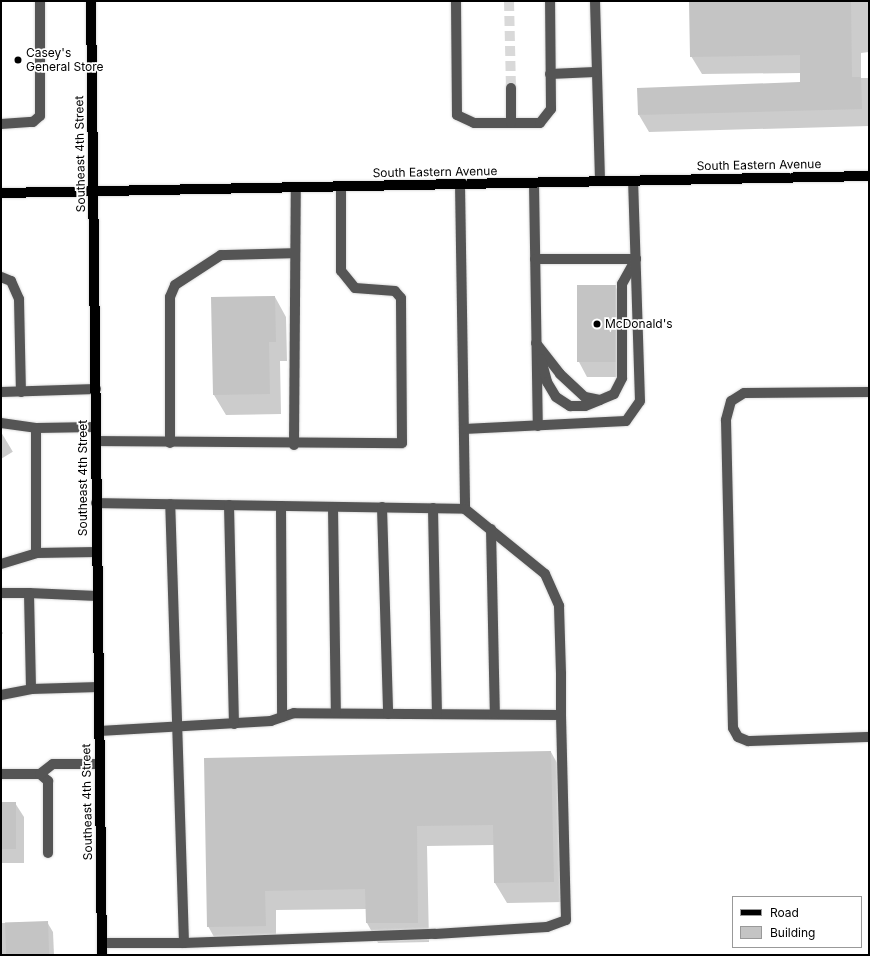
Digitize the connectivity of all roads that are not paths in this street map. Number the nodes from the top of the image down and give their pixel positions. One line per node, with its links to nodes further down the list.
1 (40, 1): 10 (lane)
2 (90, 1): 18 (main road, Southeast 4th Street)
3 (456, 1): 9 (lane)
4 (550, 1): 7 (lane)
5 (595, 1): 6 (lane)
6 (595, 72): 7 (lane); 12 (lane)
7 (550, 74): 9 (lane)
8 (511, 88): 9 (lane)
9 (511, 122)
10 (1, 124)
11 (869, 176): 13 (main road, South Eastern Avenue)
12 (600, 181): 13 (main road, South Eastern Avenue); 14 (main road, South Eastern Avenue)
13 (633, 181): 22 (lane)
14 (534, 183): 15 (main road, South Eastern Avenue); 21 (lane)
15 (460, 184): 16 (main road, South Eastern Avenue); 34 (lane)
16 (341, 186): 17 (main road, South Eastern Avenue); 37 (lane)
17 (296, 187): 18 (main road, South Eastern Avenue); 20 (lane)
18 (93, 191): 19 (main road, South Eastern Avenue); 25 (main road, Southeast 4th Street)
19 (1, 193)
20 (295, 253): 36 (lane); 37 (lane)
21 (535, 259): 22 (lane); 24 (lane)
22 (636, 259): 29 (lane); 31 (lane)
23 (1, 277): 27 (lane)
24 (536, 343): 29 (lane); 29 (lane); 31 (lane)
25 (96, 389): 27 (lane); 32 (main road, Southeast 4th Street)
26 (1, 392): 27 (lane)
27 (22, 392)
28 (869, 392): 65 (lane)
29 (600, 400)
30 (1, 423): 33 (lane)
31 (538, 426): 34 (lane)
32 (96, 427): 33 (lane); 35 (main road, Southeast 4th Street)
33 (36, 428): 48 (lane)
34 (464, 429): 45 (lane)
35 (96, 440): 36 (lane); 38 (main road, Southeast 4th Street)
36 (170, 443): 37 (lane)
37 (294, 445)
38 (96, 503): 39 (lane); 47 (main road, Southeast 4th Street)
39 (170, 504): 40 (lane); 63 (lane)
40 (229, 505): 41 (lane); 62 (lane)
41 (281, 506): 42 (lane); 61 (lane)
42 (333, 507): 43 (lane); 56 (lane)
43 (382, 507): 44 (lane); 57 (lane)
44 (434, 508): 45 (lane); 58 (lane)
45 (465, 509): 46 (lane)
46 (490, 529): 59 (lane); 60 (lane)
47 (97, 552): 48 (lane); 52 (main road, Southeast 4th Street)
48 (36, 553): 49 (lane)
49 (1, 564)
50 (1, 593): 51 (lane)
51 (29, 593): 52 (lane); 54 (lane)
52 (97, 596): 53 (main road, Southeast 4th Street)
53 (99, 687): 54 (lane); 64 (main road, Southeast 4th Street)
54 (31, 689): 55 (lane)
55 (1, 695)
56 (336, 713): 57 (lane); 61 (lane)
57 (388, 714): 58 (lane)
58 (437, 714): 59 (lane)
59 (495, 714): 60 (lane)
60 (561, 715): 71 (lane)
61 (282, 717): 62 (lane)
62 (234, 724): 63 (lane)
63 (179, 728): 64 (lane); 71 (lane)
64 (99, 731): 66 (main road, Southeast 4th Street)
65 (869, 736)
66 (100, 764): 68 (lane); 70 (main road, Southeast 4th Street)
67 (1, 774): 68 (lane)
68 (40, 774): 69 (lane)
69 (48, 853)
70 (102, 943): 71 (lane); 72 (main road, Southeast 4th Street)
71 (184, 943)
72 (102, 955)

